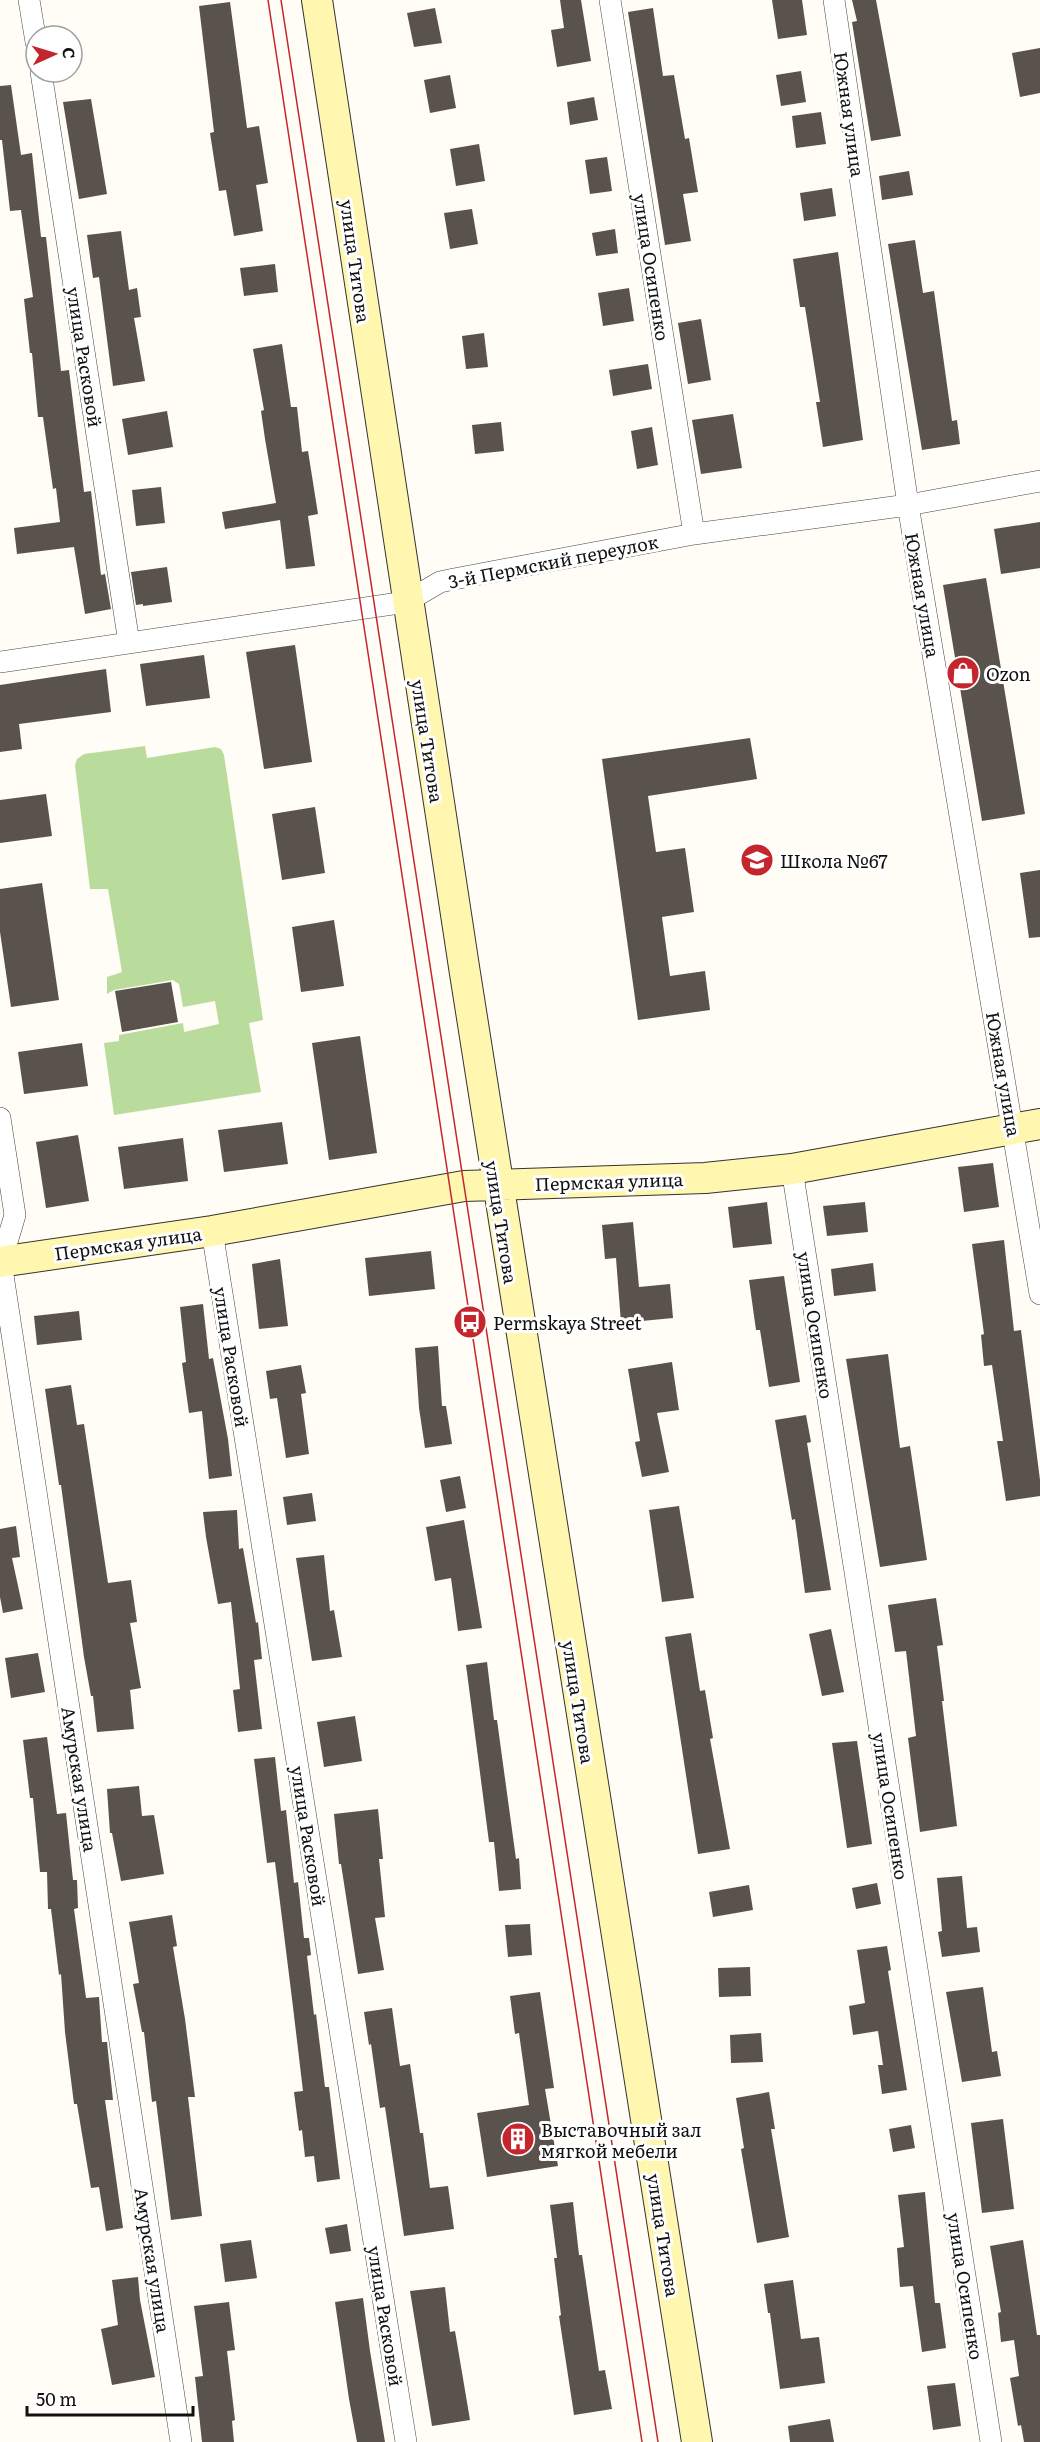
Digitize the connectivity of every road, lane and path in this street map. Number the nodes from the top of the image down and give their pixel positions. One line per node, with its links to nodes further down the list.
1 (30, 0): 5 (street)
2 (317, 0): 10 (street, улица Титова)
3 (610, 0): 9 (street, улица Осипенко)
4 (834, 0): 8 (street, Южная улица)
5 (33, 24)
6 (43, 84): 11 (street, улица Расковой)
7 (1040, 481): 8 (street, 3-й Пермский переулок)
8 (908, 505): 9 (street, 3-й Пермский переулок); 14 (street, Южная улица)
9 (694, 534): 10 (street, 3-й Пермский переулок)
10 (406, 602): 11 (street, 3-й Пермский переулок); 16 (street, улица Титова)
11 (129, 643): 12 (street, 3-й Пермский переулок)
12 (0, 662)
13 (0, 1118): 18 (street, Амурская улица)
14 (1027, 1127): 15 (street, Пермская улица); 19 (street, Южная улица)
15 (792, 1169): 16 (street, Пермская улица); 23 (street, улица Осипенко)
16 (496, 1186): 17 (street, Пермская улица); 22 (street, улица Титова)
17 (212, 1231): 18 (street, Пермская улица); 21 (street, улица Расковой)
18 (0, 1262): 20 (street, Амурская улица)
19 (1040, 1294)
20 (181, 2442)
21 (406, 2442)
22 (697, 2442)
23 (991, 2442)

